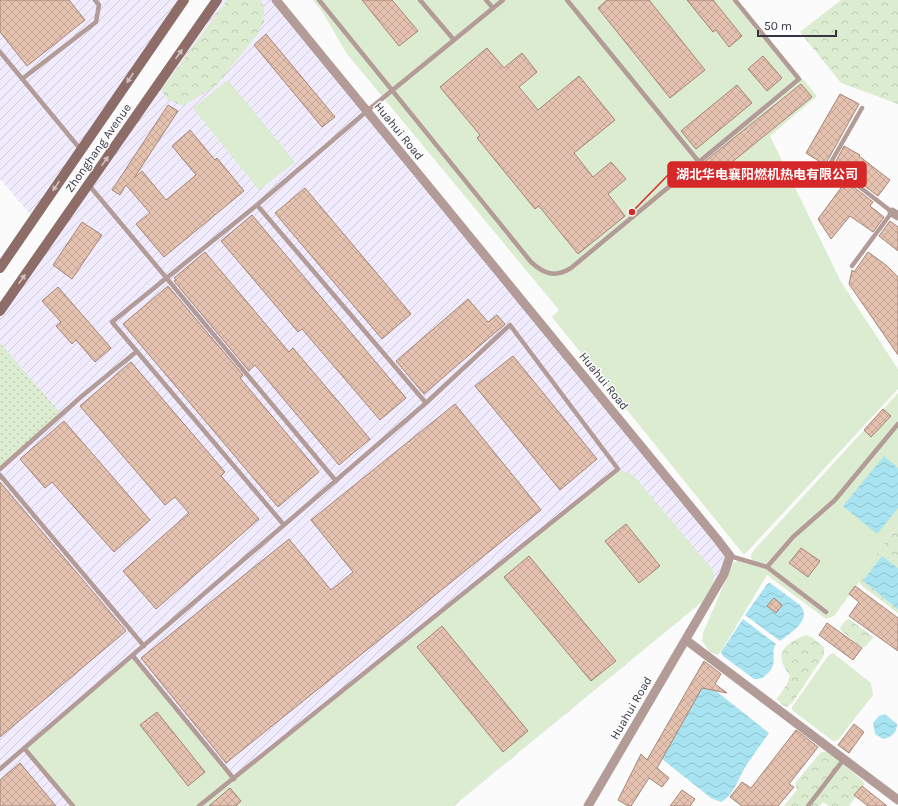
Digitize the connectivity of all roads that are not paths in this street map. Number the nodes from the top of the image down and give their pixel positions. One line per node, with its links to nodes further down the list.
1 (95, 0): 14 (lane)
2 (184, 0): 18 (main road, Zhonghang Avenue, one-way to 18)
3 (217, 0): 20 (main road, Zhonghang Avenue, one-way to 3)
4 (276, 0): 17 (street, Huahui Road)
5 (319, 0): 15 (lane)
6 (420, 0): 12 (lane)
7 (486, 0): 11 (lane)
8 (503, 0): 11 (lane)
9 (567, 0): 19 (lane)
10 (735, 0): 19 (lane)
11 (493, 8): 12 (lane)
12 (454, 40): 15 (lane)
13 (0, 52): 14 (lane)
14 (22, 79): 18 (lane)
15 (393, 90): 17 (lane); 19 (lane)
16 (862, 108): 22 (lane)
17 (367, 111): 21 (lane); 34 (street, Huahui Road)
18 (81, 150): 24 (main road, Zhonghang Avenue, one-way to 24)
19 (699, 162)
20 (88, 184): 25 (lane); 26 (main road, Zhonghang Avenue, one-way to 20)
21 (257, 205): 25 (lane); 28 (lane)
22 (895, 214): 23 (lane)
23 (852, 266)
24 (0, 268)
25 (166, 279): 27 (lane); 32 (lane)
26 (0, 311)
27 (136, 352): 30 (lane); 33 (lane)
28 (426, 404): 32 (lane); 43 (lane)
29 (898, 424): 35 (lane)
30 (0, 469)
31 (0, 475): 38 (lane)
32 (336, 481): 33 (lane)
33 (284, 525): 38 (lane)
34 (730, 556): 35 (lane); 37 (street, Huahui Road)
35 (767, 568): 36 (lane)
36 (826, 612)
37 (686, 640): 41 (street); 47 (street, Huahui Road)
38 (144, 646): 39 (lane)
39 (133, 656): 40 (lane); 43 (lane)
40 (24, 748): 42 (lane); 45 (lane)
41 (844, 759): 44 (street); 48 (lane)
42 (0, 769)
43 (234, 778): 46 (lane)
44 (898, 800)
45 (73, 806)
46 (199, 806)
47 (588, 806)
48 (808, 806)

